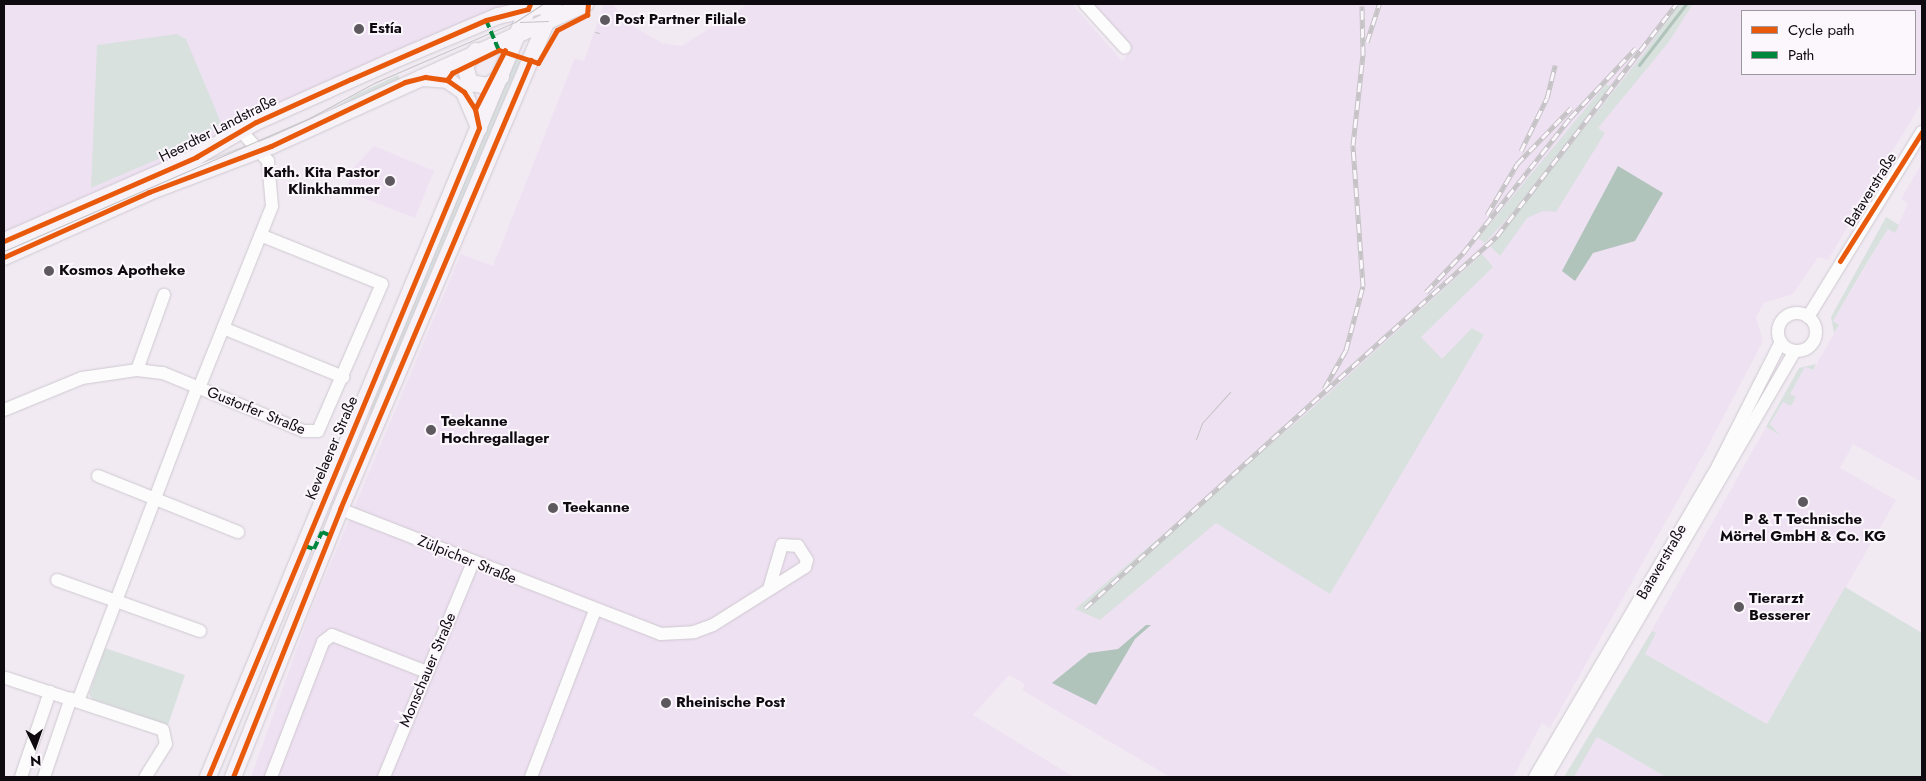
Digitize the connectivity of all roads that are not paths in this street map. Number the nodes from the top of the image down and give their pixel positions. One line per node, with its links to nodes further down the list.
1 (549, 4): 5 (main road, Heerdter Landstraße)
2 (554, 4): 6 (main road, Kevelaerer Straße)
3 (585, 4): 6 (main road, Heerdter Landstraße)
4 (1085, 4): 8 (street)
5 (526, 5): 7 (main road, Kevelaerer Straße); 13 (main road, Heerdter Landstraße)
6 (548, 21): 7 (main road, Heerdter Landstraße); 30 (main road, Kevelaerer Straße)
7 (519, 32): 9 (main road, Heerdter Landstraße); 10 (main road, Kevelaerer Straße)
8 (1125, 48)
9 (476, 51): 10 (main road); 11 (main road, Heerdter Landstraße)
10 (501, 77): 12 (main road, Kevelaerer Straße)
11 (405, 82): 12 (main road); 15 (main road, Heerdter Landstraße)
12 (479, 128): 45 (main road, Kevelaerer Straße)
13 (241, 131): 15 (street); 17 (main road, Heerdter Landstraße)
14 (1922, 132): 20 (street, Bataverstraße)
15 (261, 150): 16 (street); 18 (main road, Heerdter Landstraße)
16 (260, 235): 21 (street); 25 (street)
17 (4, 241)
18 (4, 257)
19 (164, 295): 24 (street)
20 (1808, 317): 22 (street, Bataverstraße); 23 (street, Bataverstraße)
21 (223, 328): 25 (street); 26 (street)
22 (1780, 342): 23 (street); 50 (street, Bataverstraße)
23 (1795, 351): 51 (street, Bataverstraße)
24 (137, 370): 26 (street, Gustorfer Straße); 27 (street, Gustorfer Straße)
25 (343, 378): 26 (street, Gustorfer Straße)
26 (198, 388): 29 (street)
27 (4, 410)
28 (98, 476): 29 (street)
29 (153, 498): 31 (street); 35 (street)
30 (340, 509): 32 (street, Zülpicher Straße); 46 (main road, Kevelaerer Straße)
31 (238, 532)
32 (473, 562): 36 (street, Zülpicher Straße); 38 (street, Monschauer Straße)
33 (56, 580): 35 (street)
34 (769, 589): 36 (street, Zülpicher Straße)
35 (113, 600): 37 (street); 41 (street)
36 (595, 610): 49 (street)
37 (200, 631)
38 (427, 672): 47 (street); 48 (street, Monschauer Straße)
39 (6, 678): 40 (street)
40 (50, 692): 41 (street); 42 (street)
41 (74, 700): 43 (street); 44 (street)
42 (21, 777)
43 (44, 777)
44 (145, 777)
45 (208, 777)
46 (233, 777)
47 (270, 777)
48 (384, 777)
49 (531, 777)
50 (1535, 777)
51 (1546, 777)

